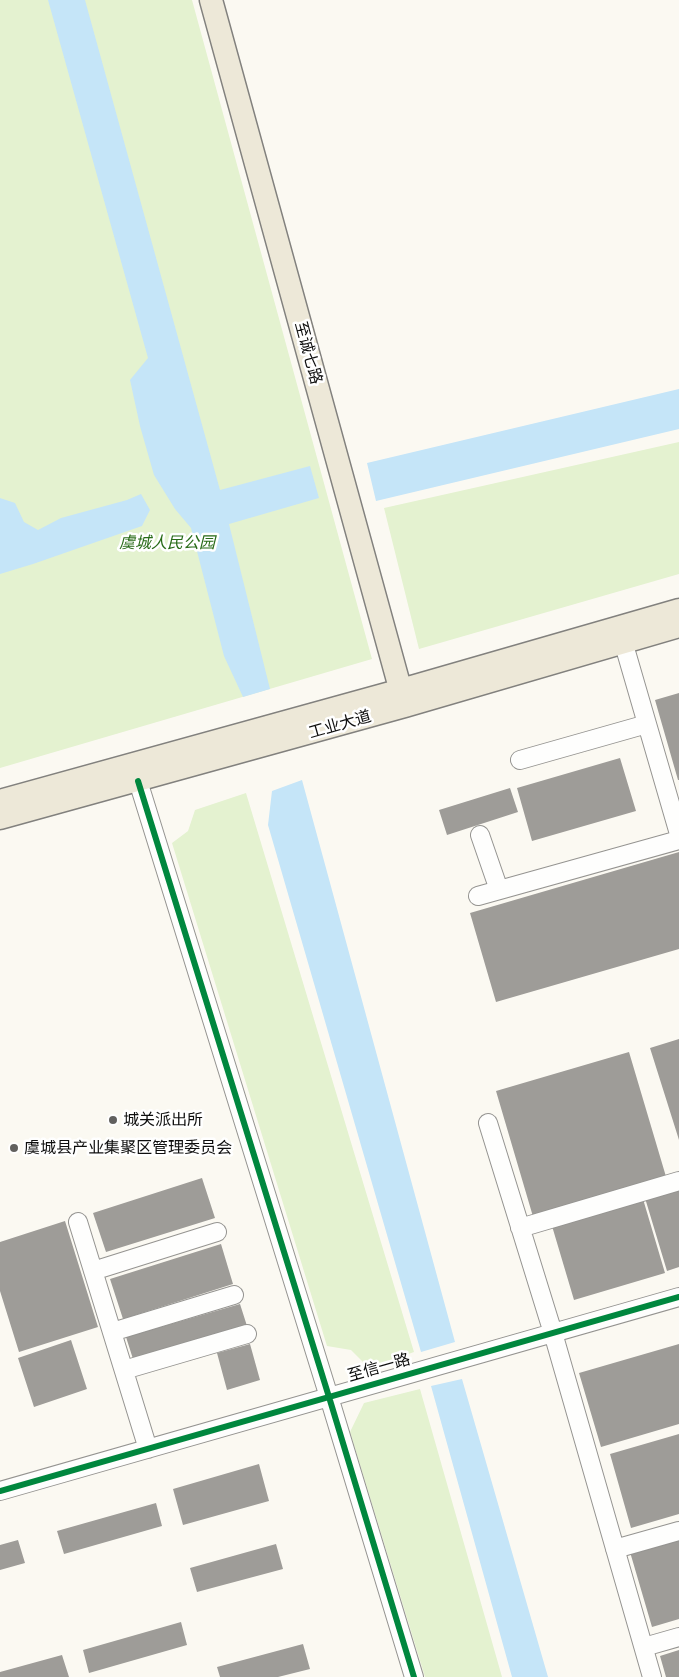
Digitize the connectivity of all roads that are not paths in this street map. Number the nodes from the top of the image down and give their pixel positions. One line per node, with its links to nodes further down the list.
1 (211, 0): 5 (main road, 至诚七路)
2 (679, 610): 4 (main road)
3 (679, 626): 4 (main road, 工业大道)
4 (621, 635): 5 (main road, 工业大道); 6 (street)
5 (403, 698): 8 (main road, 工业大道); 9 (main road)
6 (647, 724): 7 (street); 11 (street)
7 (520, 760)
8 (138, 781): 10 (main road, 工业大道); 28 (street)
9 (0, 801)
10 (0, 818)
11 (679, 834)
12 (480, 835): 14 (street)
13 (679, 840): 14 (street)
14 (499, 890): 15 (street)
15 (478, 896)
16 (488, 1123): 19 (street)
17 (679, 1181): 19 (street)
18 (78, 1222): 21 (street)
19 (520, 1228): 25 (street)
20 (217, 1232): 21 (street)
21 (93, 1271): 24 (street)
22 (234, 1295): 24 (street)
23 (679, 1297): 25 (street, 至信一路)
24 (112, 1332): 27 (street)
25 (553, 1333): 28 (street, 至信一路); 32 (street)
26 (247, 1334): 27 (street)
27 (124, 1370): 29 (street)
28 (329, 1397): 29 (street, 至信一路); 35 (street)
29 (148, 1449): 30 (street, 至信一路)
30 (0, 1491)
31 (679, 1531): 32 (street)
32 (615, 1549): 34 (street)
33 (679, 1637): 34 (street)
34 (644, 1647): 36 (street)
35 (414, 1677)
36 (652, 1677)

